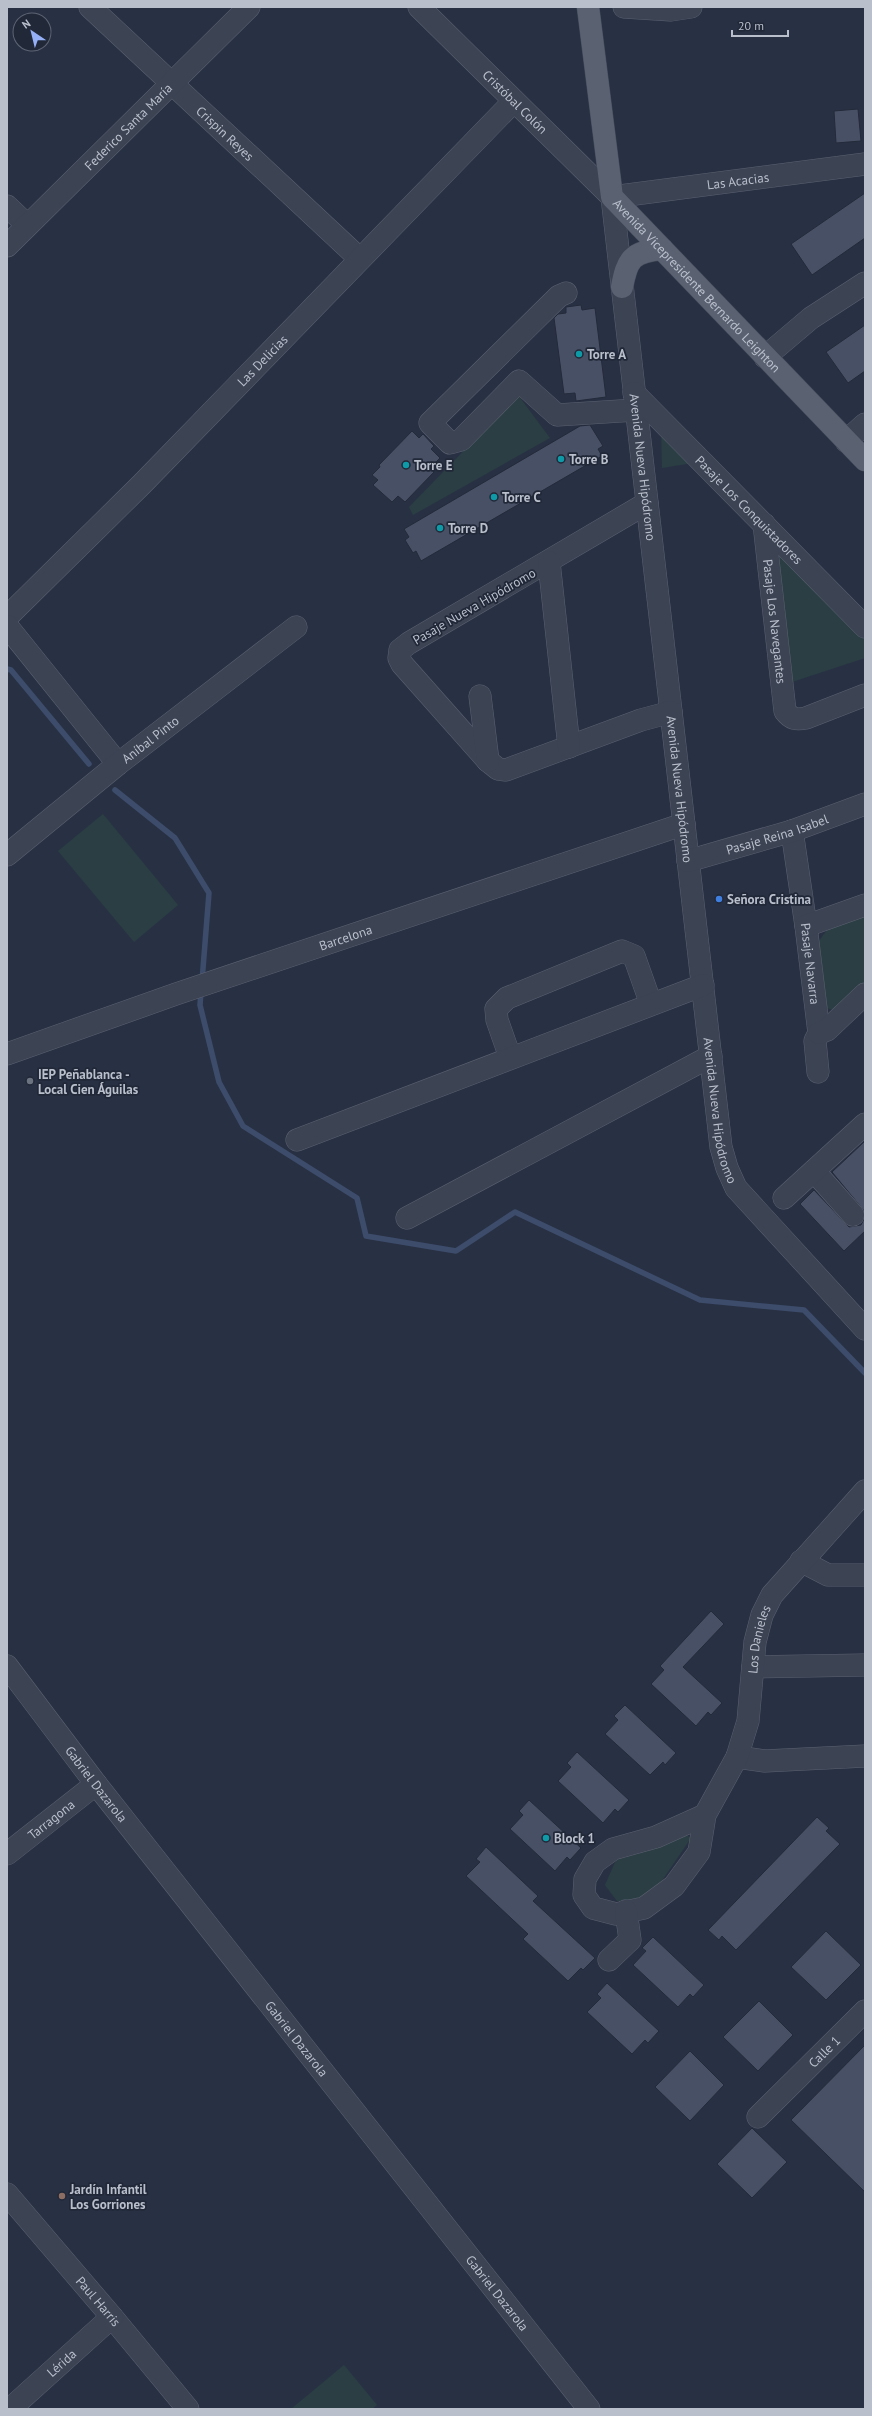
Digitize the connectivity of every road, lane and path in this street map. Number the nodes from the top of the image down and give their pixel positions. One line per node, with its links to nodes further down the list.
1 (90, 7): 7 (street, Crispin Reyes)
2 (249, 7): 7 (street, Federico Santa María)
3 (419, 7): 8 (street, Cristóbal Colón)
4 (588, 7): 10 (main road, Avenida Vicepresidente Bernardo Leighton)
5 (624, 7): 6 (street)
6 (691, 7)
7 (171, 83): 12 (street, Federico Santa María); 15 (street, Crispin Reyes)
8 (514, 101): 10 (street, Cristóbal Colón); 15 (street, Las Delicias)
9 (865, 164): 10 (street, Las Acacias)
10 (612, 197): 14 (main road, Avenida Vicepresidente Bernardo Leighton); 17 (street, Avenida Nueva Hipódromo)
11 (7, 206): 12 (street)
12 (27, 225): 13 (street, Federico Santa María)
13 (7, 246)
14 (662, 249): 17 (main road); 19 (main road, Avenida Vicepresidente Bernardo Leighton)
15 (360, 259): 27 (street, Las Delicias)
16 (865, 284): 19 (street)
17 (622, 287): 20 (street, Avenida Nueva Hipódromo)
18 (566, 293): 20 (street)
19 (766, 357): 22 (main road, Avenida Vicepresidente Bernardo Leighton)
20 (635, 402): 24 (street, Avenida Nueva Hipódromo); 25 (street, Pasaje Los Conquistadores)
21 (865, 424): 22 (street)
22 (846, 440): 23 (main road, Avenida Vicepresidente Bernardo Leighton)
23 (865, 460)
24 (647, 503): 26 (street, Pasaje Nueva Hipódromo); 33 (street, Avenida Nueva Hipódromo)
25 (764, 524): 30 (street, Pasaje Los Conquistadores); 31 (street, Pasaje Los Navegantes)
26 (549, 562): 34 (street, Pasaje Nueva Hipódromo); 35 (street, Pasaje Nueva Hipódromo)
27 (7, 617)
28 (7, 626): 36 (street)
29 (296, 627): 36 (street, Aníbal Pinto)
30 (865, 627)
31 (865, 695)
32 (480, 696): 35 (street)
33 (671, 712): 34 (street, Pasaje Nueva Hipódromo); 38 (street, Avenida Nueva Hipódromo)
34 (569, 747): 35 (street, Pasaje Nueva Hipódromo)
35 (488, 761)
36 (118, 764): 40 (street, Aníbal Pinto)
37 (865, 804): 39 (street, Pasaje Reina Isabel)
38 (684, 824): 41 (street, Avenida Nueva Hipódromo); 48 (street, Barcelona)
39 (792, 831): 41 (street, Pasaje Reina Isabel); 43 (street, Pasaje Navarra)
40 (7, 855)
41 (688, 861): 44 (street, Avenida Nueva Hipódromo)
42 (865, 905): 43 (street)
43 (806, 926): 47 (street, Pasaje Navarra)
44 (703, 985): 46 (street); 49 (street, Avenida Nueva Hipódromo)
45 (865, 994): 47 (street)
46 (651, 1004): 50 (street); 50 (street)
47 (818, 1033): 51 (street, Pasaje Navarra)
48 (7, 1054)
49 (711, 1056): 57 (street); 58 (street, Avenida Nueva Hipódromo)
50 (510, 1057): 53 (street)
51 (818, 1072)
52 (865, 1124): 54 (street)
53 (297, 1140)
54 (814, 1171): 55 (street); 56 (street)
55 (784, 1198)
56 (853, 1215)
57 (407, 1218)
58 (865, 1329)
59 (865, 1491): 60 (street, Los Danieles)
60 (801, 1561): 61 (street); 64 (street, Los Danieles)
61 (865, 1575)
62 (865, 1665): 64 (street)
63 (7, 1666): 67 (street, Gabriel Dazarola)
64 (753, 1667): 66 (street, Los Danieles)
65 (865, 1756): 66 (street)
66 (737, 1758): 68 (street, Los Danieles)
67 (96, 1784): 69 (street, Tarragona); 78 (street, Gabriel Dazarola)
68 (705, 1815): 70 (street); 70 (street)
69 (7, 1854)
70 (626, 1911): 71 (street)
71 (609, 1960)
72 (865, 2011): 73 (street, Calle 1)
73 (758, 2117)
74 (7, 2194): 75 (street, Paul Harris)
75 (112, 2317): 76 (street, Lérida); 77 (street, Paul Harris)
76 (10, 2409)
77 (188, 2409)
78 (589, 2409)

